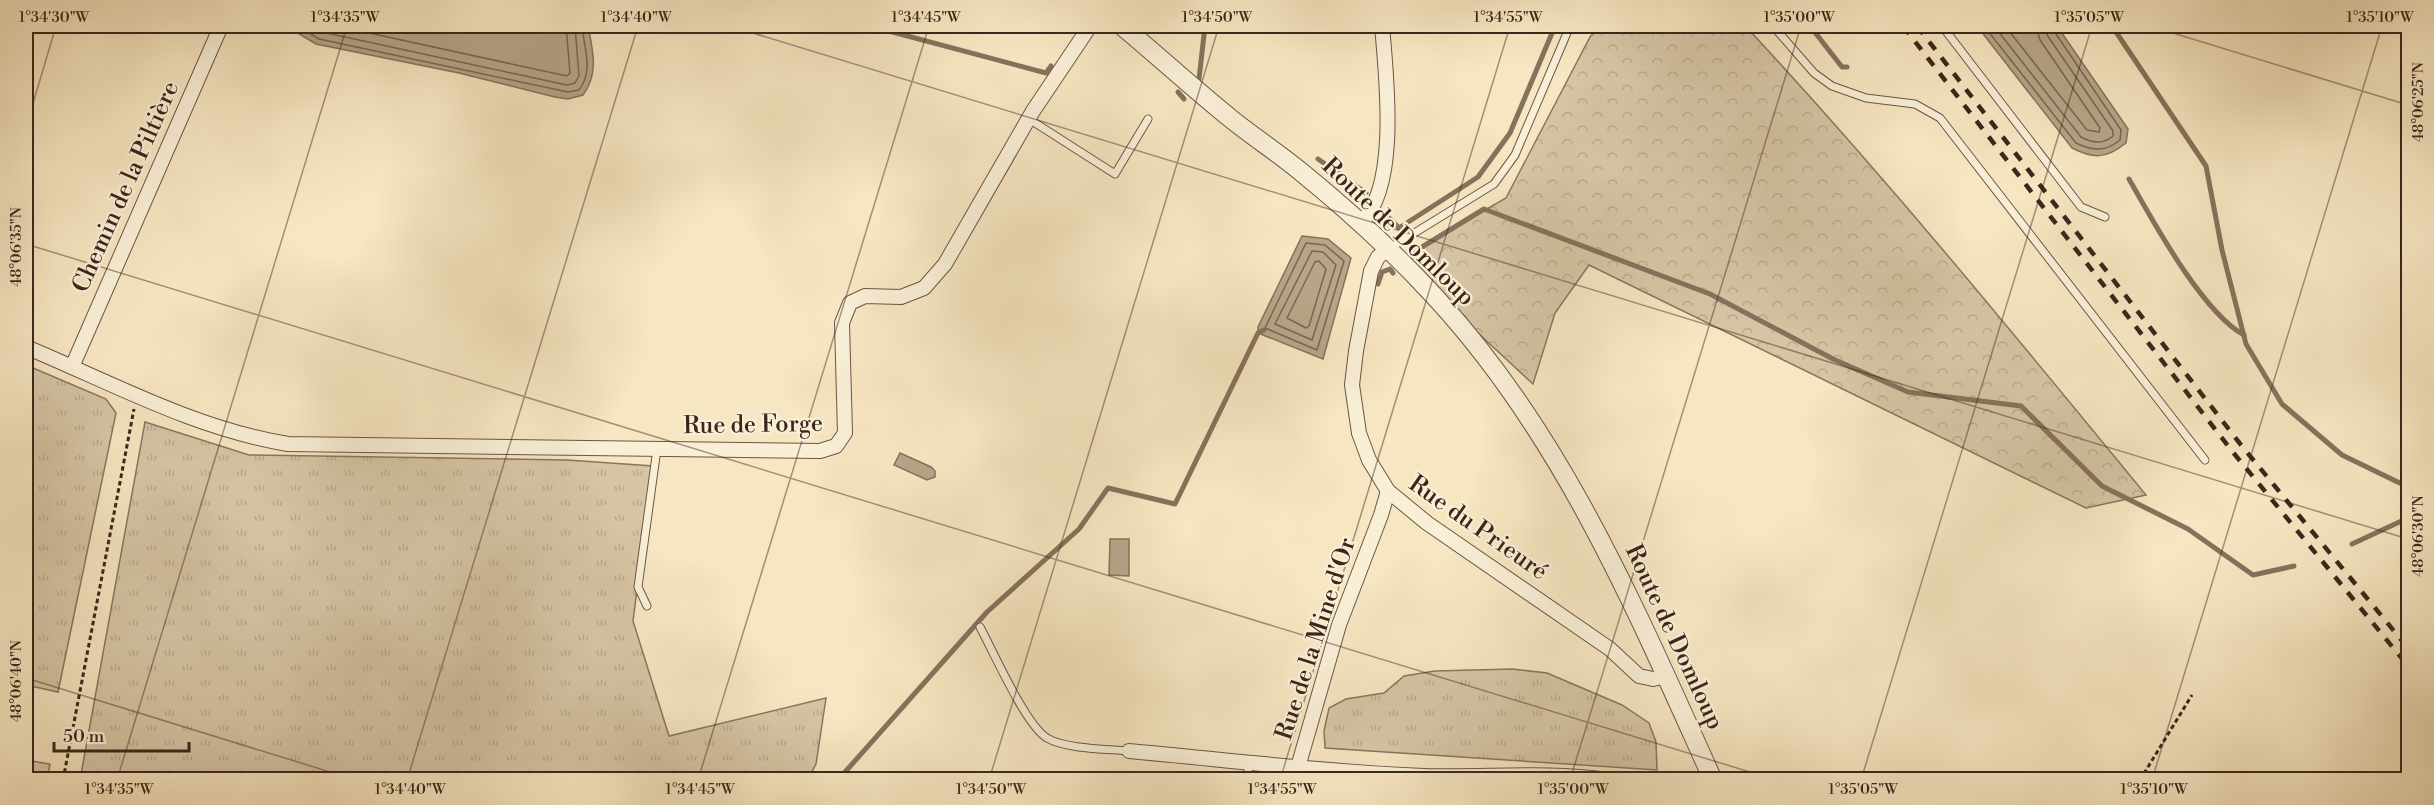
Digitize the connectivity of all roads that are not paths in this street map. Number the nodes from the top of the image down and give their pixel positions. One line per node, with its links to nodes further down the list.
1 (221, 26): 14 (street, Chemin de la Piltière)
2 (1090, 26): 8 (street, Rue de Forge)
3 (1122, 26): 11 (street, Route de Domloup)
4 (1382, 26): 11 (street)
5 (1570, 26): 12 (lane)
6 (1773, 26): 16 (lane)
7 (1942, 26): 10 (lane)
8 (1029, 119): 9 (lane); 15 (street, Rue de Forge)
9 (1148, 119)
10 (2105, 217)
11 (1360, 223): 12 (street, Route de Domloup)
12 (1388, 249): 17 (street, Rue du Prieuré); 20 (street, Route de Domloup)
13 (26, 348): 14 (street, Rue de Forge)
14 (72, 367): 15 (street, Rue de Forge)
15 (657, 449): 18 (lane)
16 (2205, 460)
17 (1388, 491): 20 (street, Rue du Prieuré); 23 (street, Rue de la Mine d'Or)
18 (647, 606)
19 (980, 627): 21 (lane)
20 (1666, 676): 26 (street, Route de Domloup)
21 (1129, 751): 22 (street)
22 (1250, 762): 23 (street); 24 (lane)
23 (1298, 767): 25 (street)
24 (1247, 780)
25 (1607, 780)
26 (1713, 780)

